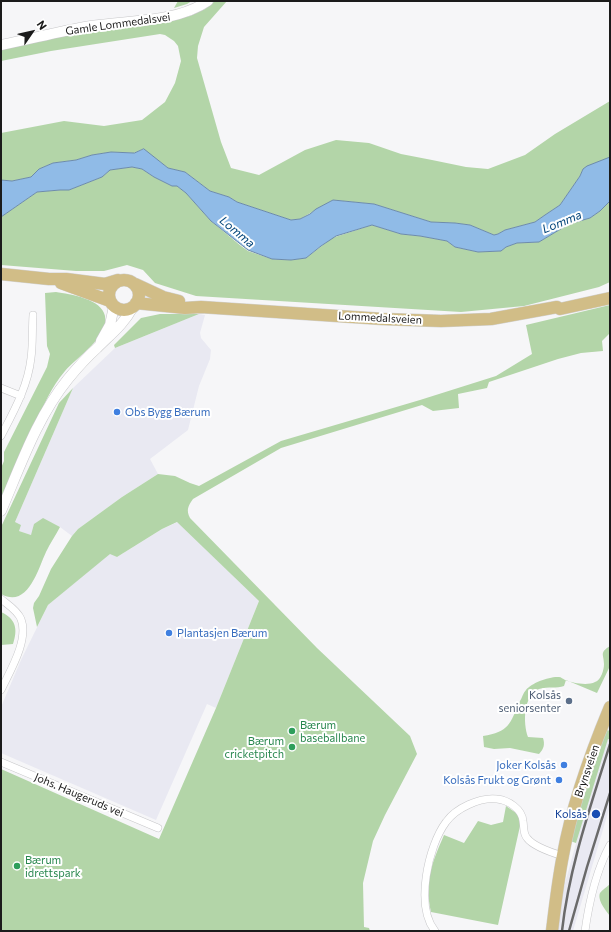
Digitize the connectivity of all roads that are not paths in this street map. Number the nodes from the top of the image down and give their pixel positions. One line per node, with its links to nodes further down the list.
1 (208, 1): 2 (main road, Gamle Lommedalsvei)
2 (1, 45)
3 (1, 274): 4 (main road)
4 (49, 279): 5 (main road); 9 (main road)
5 (118, 280): 6 (main road); 9 (main road)
6 (136, 284): 10 (main road); 11 (main road, Lommedalsveien)
7 (610, 290): 12 (main road, Lommedalsveien)
8 (610, 298): 12 (main road, Lommedalsveien)
9 (112, 304): 10 (main road); 14 (main road)
10 (135, 305): 11 (main road, Lommedalsveien); 14 (main road)
11 (201, 307): 12 (main road, Lommedalsveien)
12 (557, 307)
13 (33, 315): 16 (street)
14 (98, 346): 18 (main road)
15 (1, 388): 16 (street)
16 (21, 396): 17 (street)
17 (1, 436)
18 (1, 511)
19 (1, 599): 21 (street)
20 (1, 606): 21 (street)
21 (12, 607): 22 (street)
22 (1, 690)
23 (610, 707): 27 (main road, Brynsveien)
24 (1, 762): 25 (street, Johs. Haugeruds vei)
25 (158, 828)
26 (610, 845): 30 (street)
27 (563, 856): 28 (street); 29 (main road, Brynsveien)
28 (435, 931)
29 (552, 931)
30 (585, 931)

